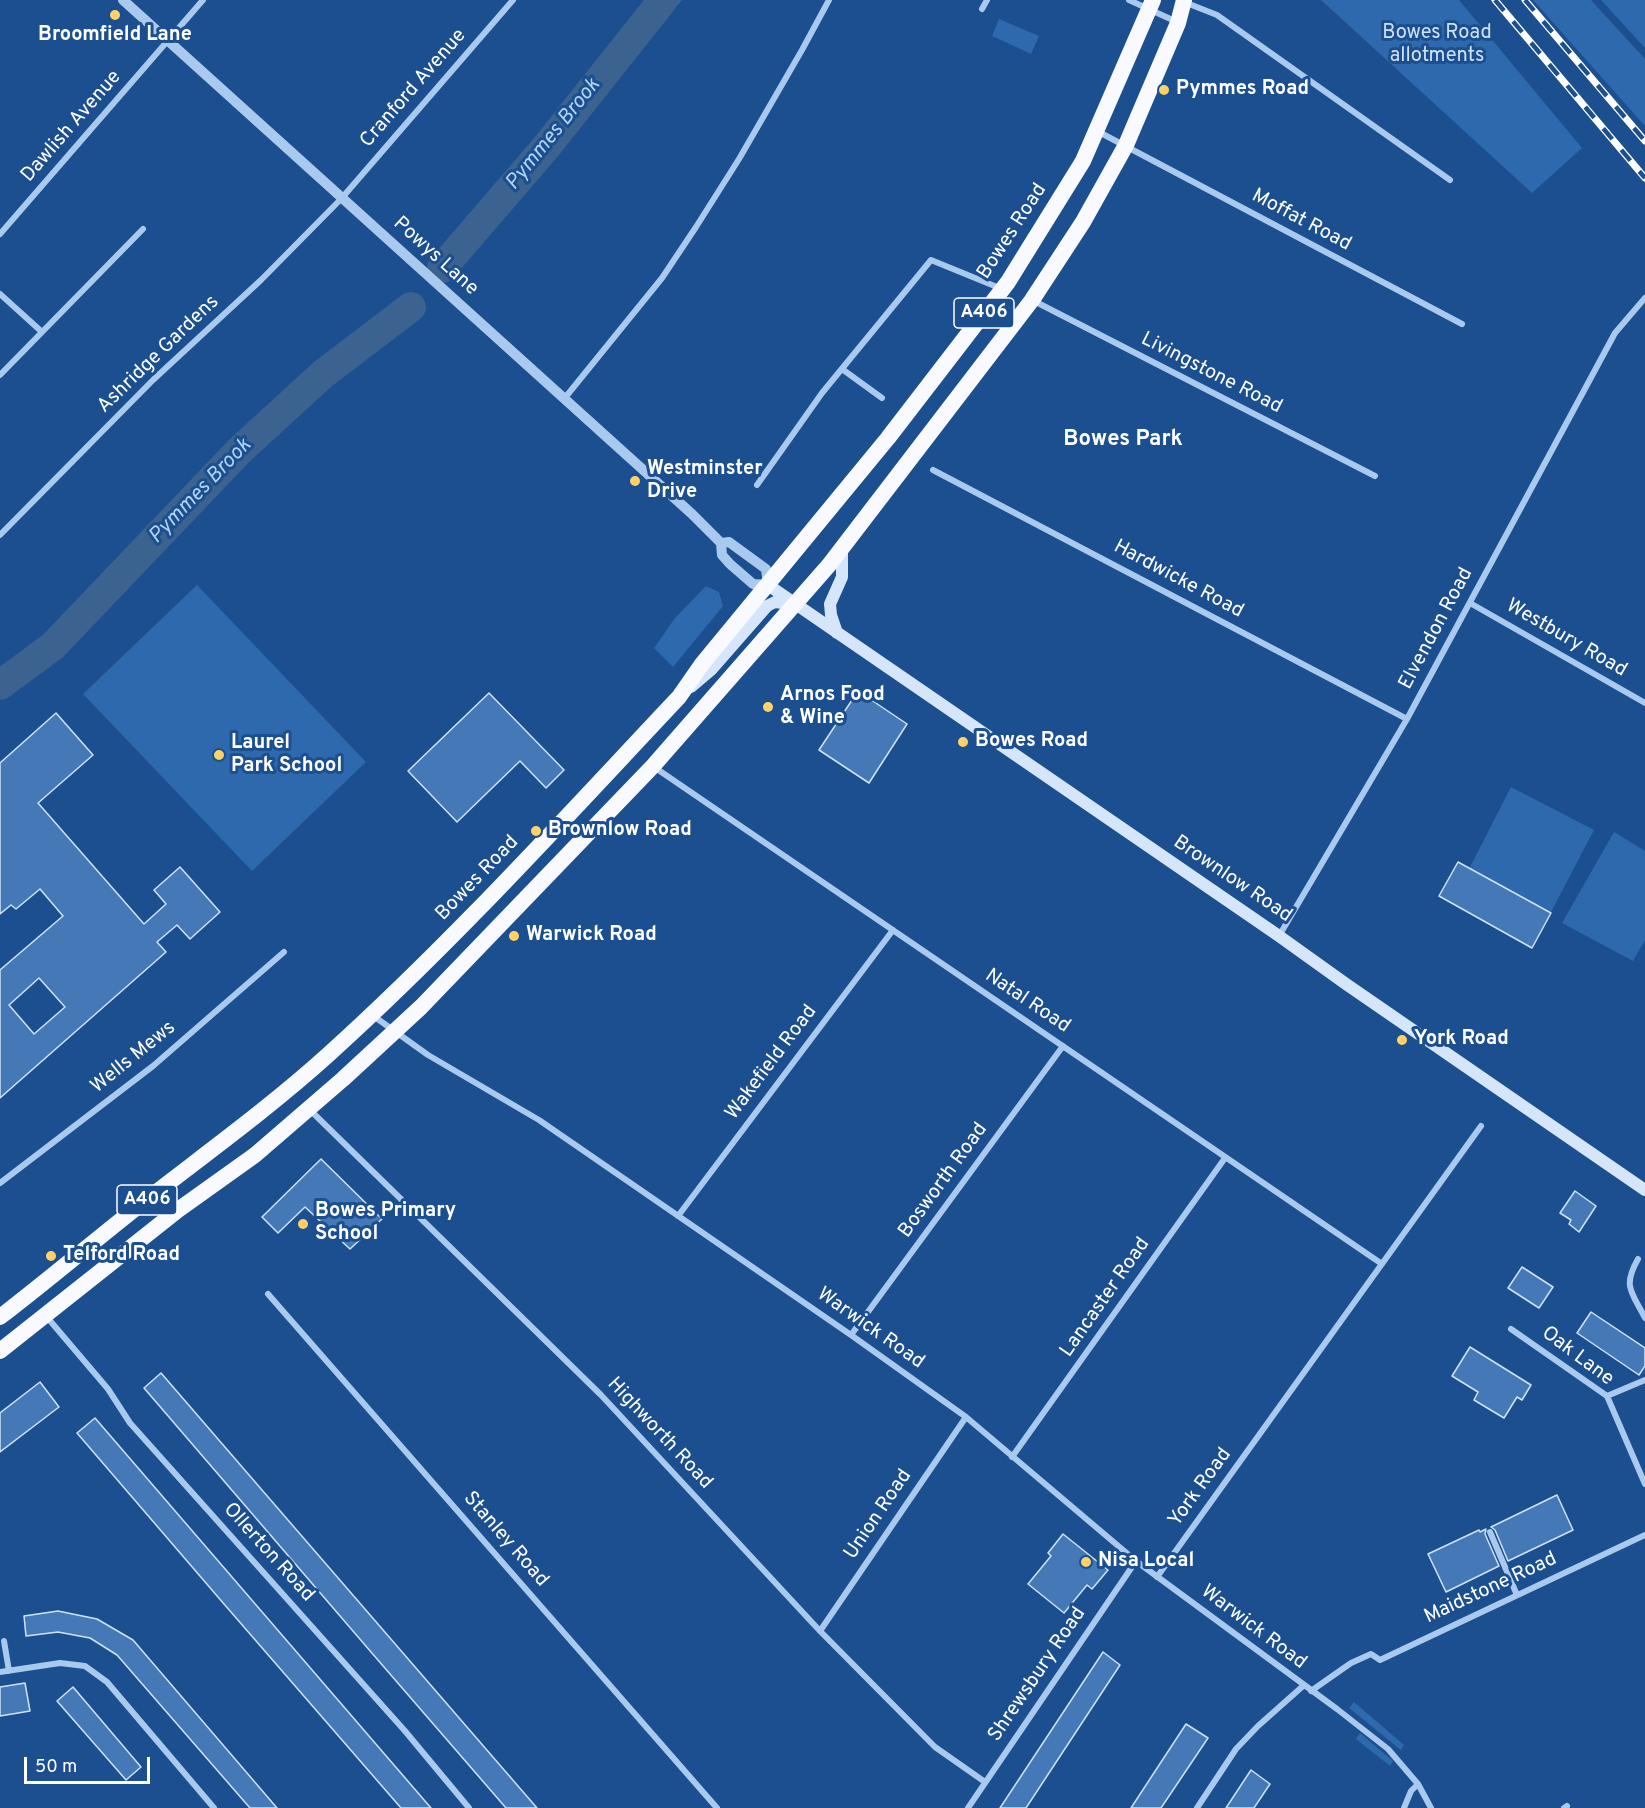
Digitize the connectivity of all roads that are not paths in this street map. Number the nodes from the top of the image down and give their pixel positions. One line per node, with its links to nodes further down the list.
1 (123, 0): 11 (street, Powys Lane)
2 (203, 0): 11 (street, Dawlish Avenue)
3 (513, 0): 15 (street, Cranford Avenue)
4 (829, 0): 27 (street)
5 (987, 0): 9 (street)
6 (1129, 0): 8 (street)
7 (1184, 1): 10 (highway, A406); 14 (street)
8 (1151, 5): 10 (street); 12 (highway, Bowes Road / A406)
9 (982, 9)
10 (1178, 22): 13 (highway, A406)
11 (168, 42): 15 (street, Powys Lane); 17 (street, Dawlish Avenue)
12 (1096, 130): 13 (street, Moffat Road); 18 (highway, Bowes Road / A406)
13 (1126, 145): 21 (highway, A406); 22 (street, Moffat Road)
14 (1450, 180)
15 (341, 200): 27 (street, Powys Lane); 31 (street, Ashridge Gardens)
16 (143, 229): 23 (street)
17 (0, 234)
18 (1002, 290): 24 (street); 34 (highway, Bowes Road / A406)
19 (0, 294): 23 (street)
20 (1645, 298): 35 (street, Elvendon Road)
21 (1032, 300): 29 (street, Livingstone Road); 33 (highway, A406)
22 (1462, 324)
23 (42, 332): 25 (street)
24 (842, 369): 26 (street); 30 (street)
25 (0, 375)
26 (882, 398)
27 (564, 399): 32 (street, Powys Lane)
28 (933, 470): 40 (street, Hardwicke Road)
29 (1375, 476)
30 (757, 485)
31 (0, 535)
32 (721, 543): 34 (street, Powys Lane); 34 (street, Powys Lane)
33 (842, 549): 36 (highway, A406); 37 (main road)
34 (768, 585): 36 (main road, Powys Lane); 38 (highway, Bowes Road / A406)
35 (1470, 603): 39 (street, Westbury Road); 40 (street, Elvendon Road)
36 (794, 605): 37 (main road, Brownlow Road); 38 (main road, A406); 41 (highway, A406)
37 (837, 633): 43 (main road, Brownlow Road)
38 (679, 697): 45 (highway, Bowes Road / A406)
39 (1645, 703)
40 (1407, 719): 43 (street, Elvendon Road)
41 (653, 766): 42 (street, Natal Road); 46 (highway, A406)
42 (893, 930): 47 (street, Natal Road); 53 (street, Wakefield Road)
43 (1279, 936): 52 (main road, Brownlow Road)
44 (284, 951): 51 (street, Wells Mews)
45 (372, 1015): 46 (street, Warwick Road); 58 (highway, Bowes Road / A406)
46 (394, 1031): 48 (highway, A406); 53 (street, Warwick Road)
47 (1063, 1046): 50 (street, Natal Road); 61 (street, Bosworth Road)
48 (309, 1109): 57 (highway, A406); 73 (street, Highworth Road)
49 (1481, 1126): 55 (street, York Road)
50 (1225, 1158): 55 (street, Natal Road); 66 (street, Lancaster Road)
51 (0, 1183)
52 (1645, 1190)
53 (678, 1216): 61 (street, Warwick Road)
54 (1638, 1259): 59 (street)
55 (1382, 1264): 71 (street, York Road)
56 (268, 1294): 83 (street, Stanley Road)
57 (46, 1316): 62 (highway, A406); 82 (street, Ollerton Road)
58 (0, 1317)
59 (1645, 1318)
60 (1511, 1329): 64 (street, Oak Lane)
61 (851, 1335): 65 (street, Warwick Road)
62 (0, 1351)
63 (1645, 1380): 64 (street)
64 (1607, 1396): 67 (street, Oak Lane)
65 (966, 1417): 66 (street, Warwick Road); 73 (street, Union Road)
66 (1012, 1457): 70 (street, Warwick Road)
67 (1645, 1484)
68 (1490, 1532): 72 (street)
69 (1645, 1535): 72 (street, Maidstone Road)
70 (1136, 1561): 71 (street, Warwick Road); 79 (street, Shrewsbury Road)
71 (1157, 1577): 77 (street, Warwick Road)
72 (1517, 1595): 78 (street, Maidstone Road)
73 (820, 1631): 79 (street, Highworth Road)
74 (4, 1641): 75 (street)
75 (9, 1671): 76 (street); 81 (street)
76 (0, 1672)
77 (1303, 1686): 78 (street, Warwick Road); 85 (street)
78 (1311, 1691): 80 (street, Warwick Road)
79 (985, 1782): 84 (street, Shrewsbury Road)
80 (1418, 1784): 86 (street); 87 (street)
81 (214, 1808)
82 (469, 1808)
83 (717, 1808)
84 (968, 1808)
85 (1197, 1808)
86 (1404, 1808)
87 (1431, 1808)

